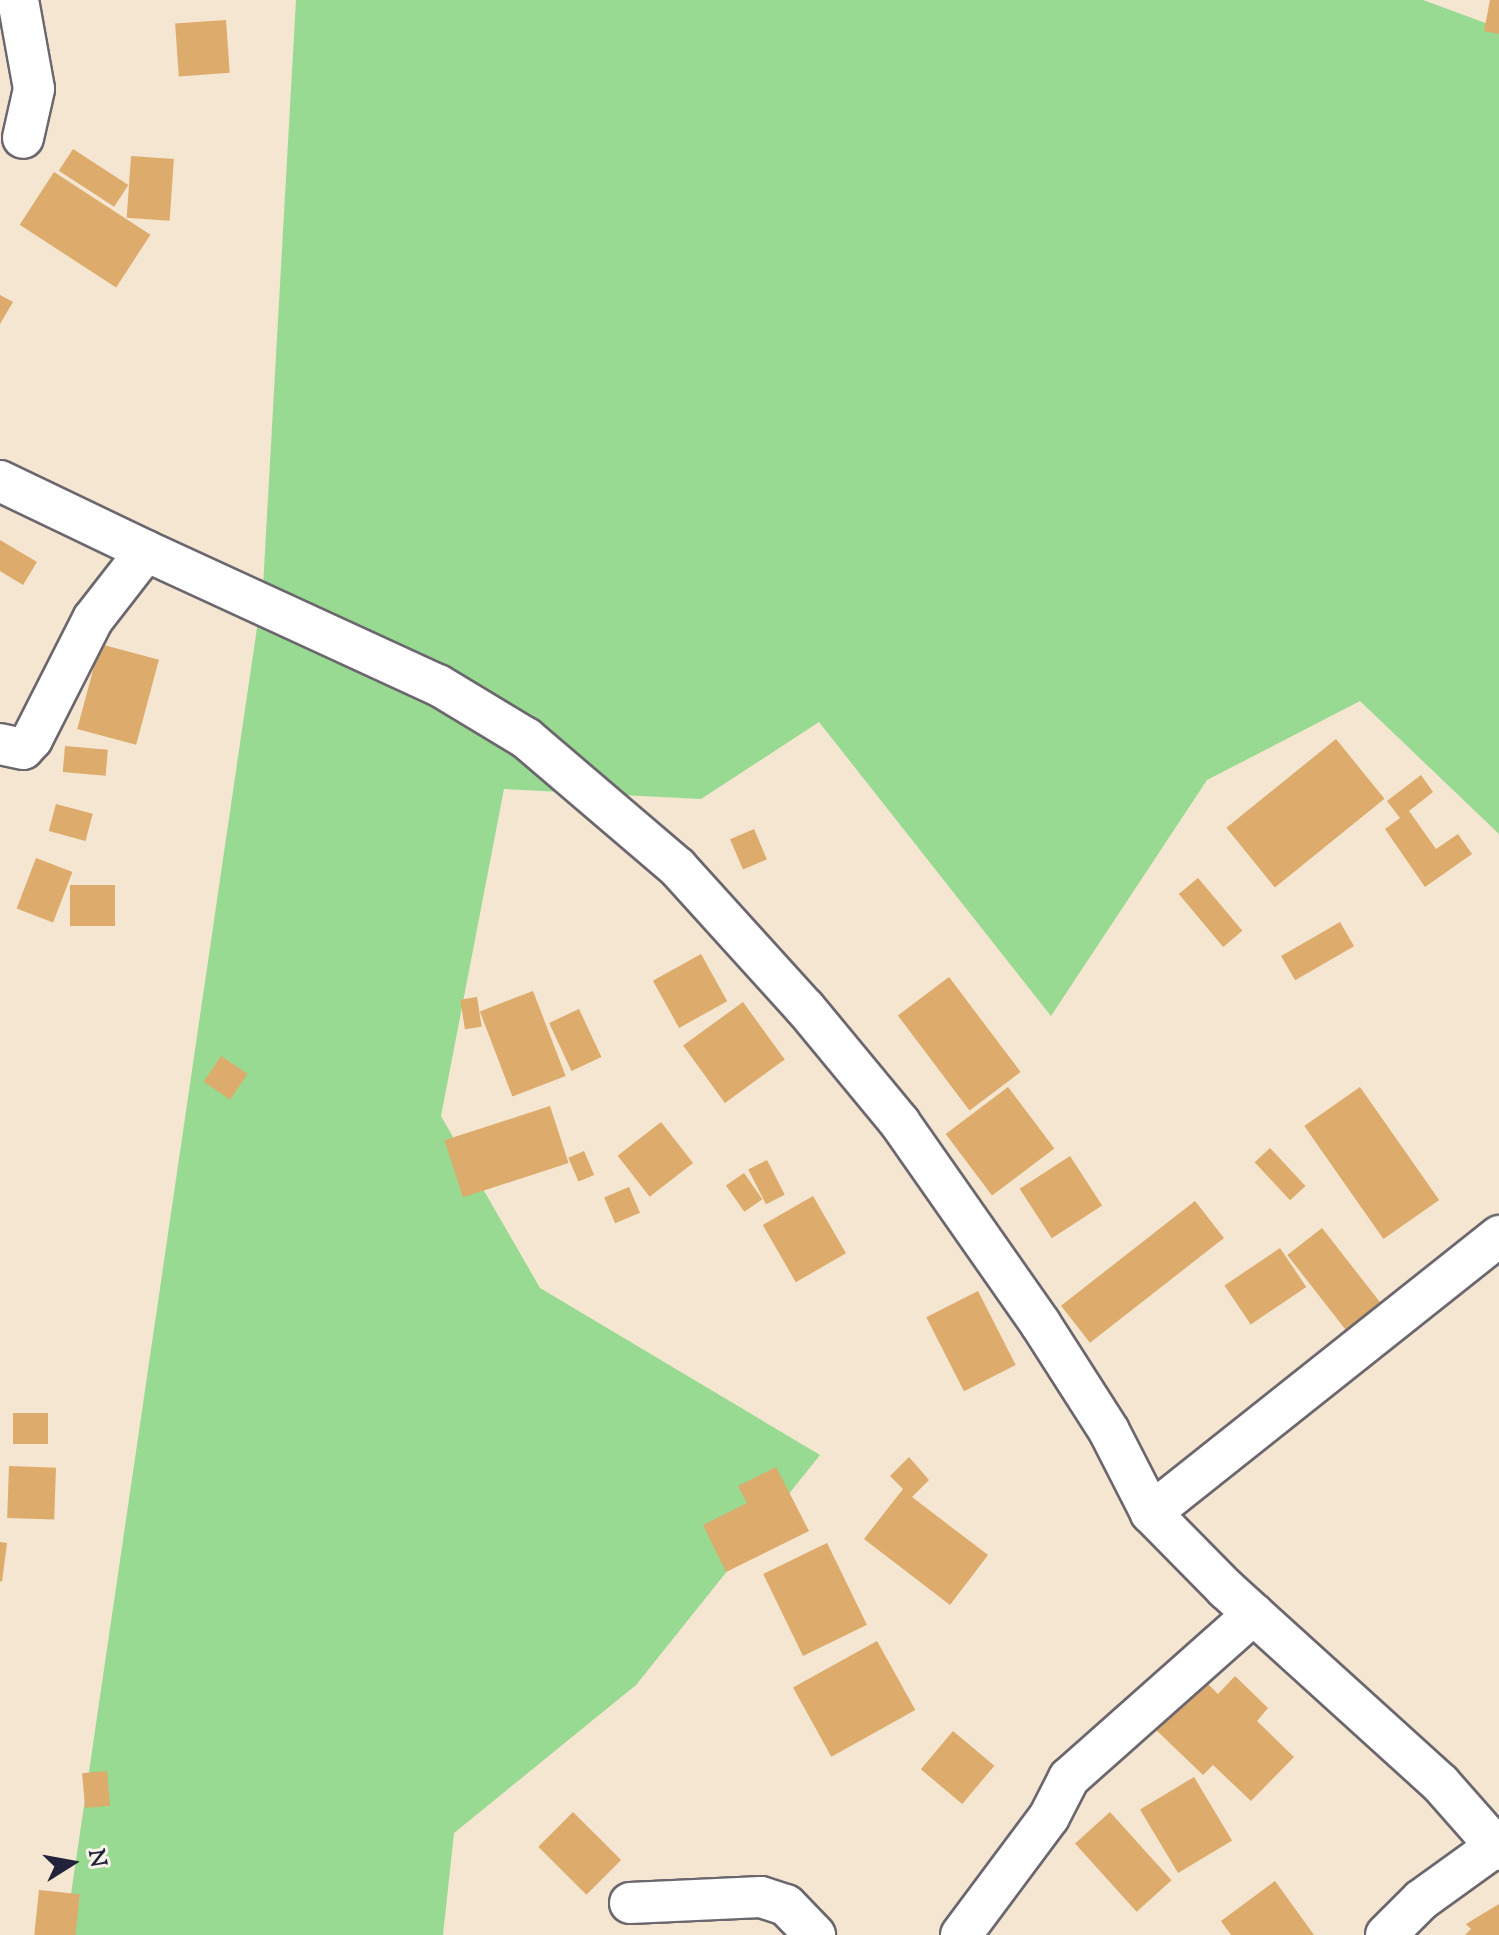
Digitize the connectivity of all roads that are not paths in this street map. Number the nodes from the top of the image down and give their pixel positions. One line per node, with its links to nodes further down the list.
1 (18, 0): 2 (street)
2 (23, 138)
3 (0, 481): 4 (street)
4 (146, 551): 5 (street); 7 (street)
5 (0, 744)
6 (1499, 1236): 7 (street)
7 (1151, 1513): 8 (street)
8 (1254, 1614): 9 (street); 12 (street)
9 (1497, 1848): 13 (street)
10 (630, 1903): 11 (street)
11 (815, 1935)
12 (961, 1935)
13 (1386, 1935)

